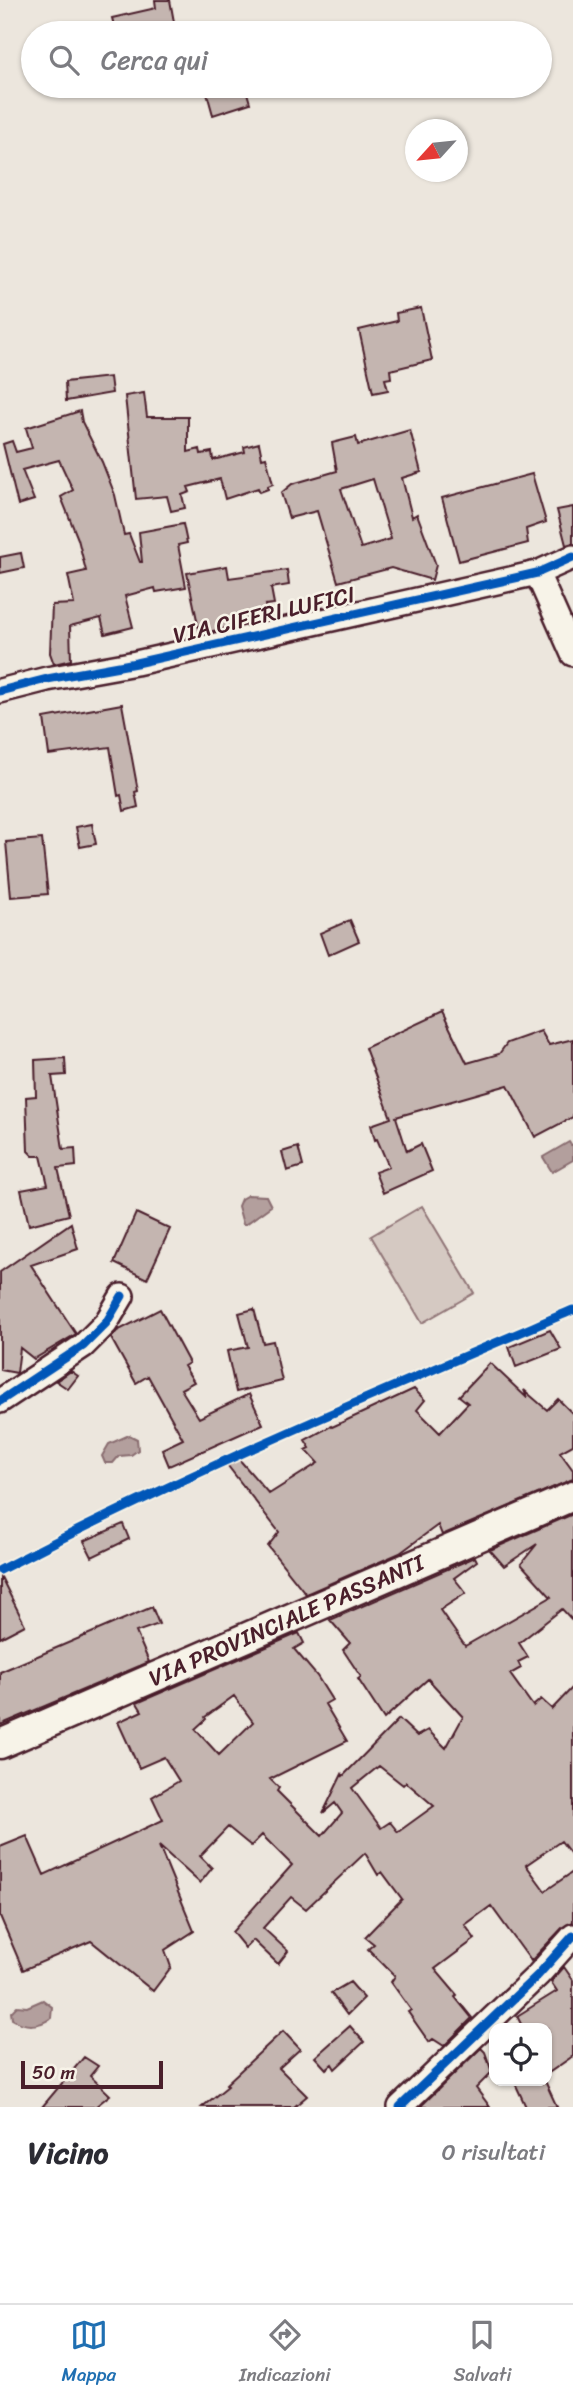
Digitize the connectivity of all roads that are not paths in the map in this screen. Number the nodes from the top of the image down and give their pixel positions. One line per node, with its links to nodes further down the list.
1 (573, 557): 2 (street, VIA CIFERI LUFICI)
2 (537, 573): 3 (street); 4 (street, VIA CIFERI LUFICI)
3 (573, 654)
4 (0, 691)
5 (122, 1296): 6 (street)
6 (0, 1401)
7 (573, 1496): 8 (main road, VIA PROVINCIALE PASSANTI)
8 (0, 1744)
9 (573, 1936): 10 (street)
10 (400, 2107)

